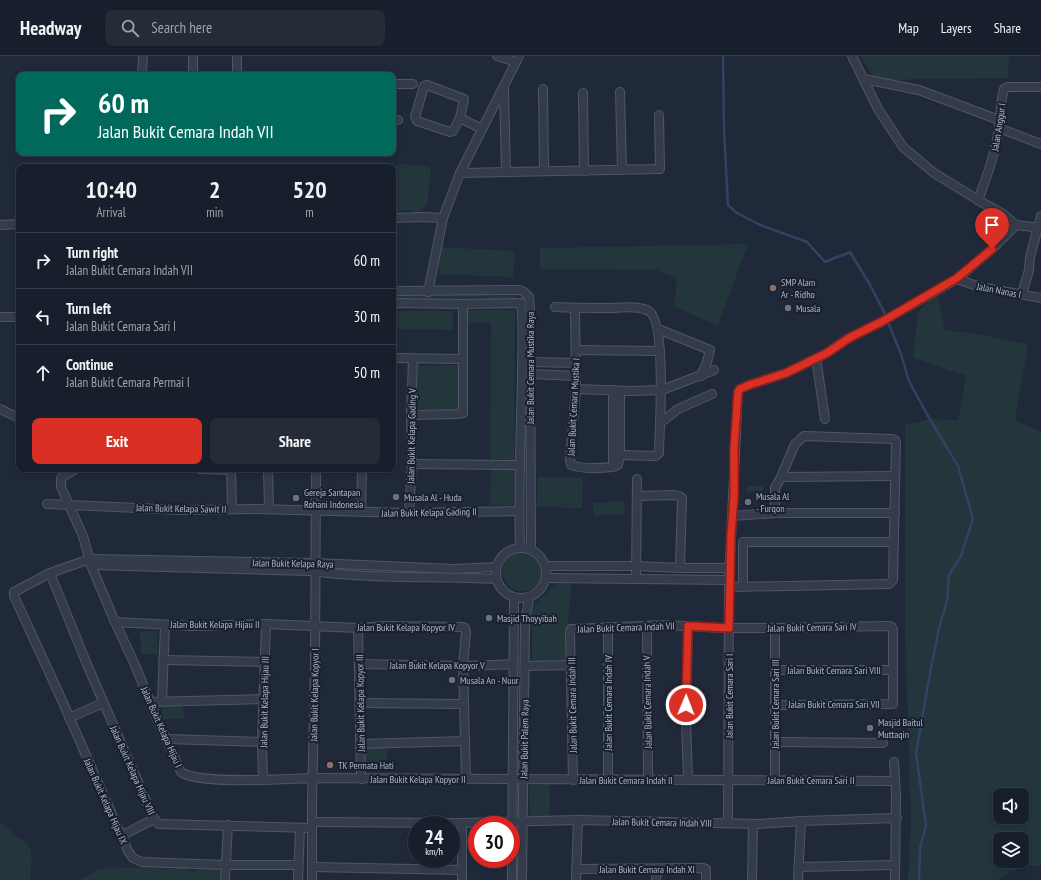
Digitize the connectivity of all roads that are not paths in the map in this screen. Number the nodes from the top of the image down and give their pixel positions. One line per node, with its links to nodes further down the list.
1 (144, 56): 7 (street)
2 (193, 56): 8 (street)
3 (237, 56): 9 (street)
4 (497, 56): 6 (street)
5 (852, 56): 10 (street)
6 (517, 59): 13 (street)
7 (142, 72)
8 (193, 72)
9 (236, 72)
10 (864, 79): 20 (street); 28 (street)
11 (396, 84): 12 (street)
12 (413, 84)
13 (504, 87): 21 (street); 26 (street)
14 (1041, 88): 20 (street, Jalan Anggur I)
15 (543, 89): 25 (street)
16 (620, 92): 24 (street)
17 (583, 93): 23 (street)
18 (659, 115): 24 (street)
19 (460, 118): 19 (street); 21 (street)
20 (999, 124): 22 (street); 28 (street, Jalan Anggur I)
21 (482, 129): 27 (street)
22 (1041, 144)
23 (584, 170): 24 (street); 25 (street)
24 (622, 170)
25 (544, 171): 26 (street)
26 (506, 172): 27 (street)
27 (460, 173): 31 (street)
28 (978, 200): 34 (street)
29 (1041, 216): 35 (street)
30 (396, 218): 31 (street)
31 (443, 218): 38 (street)
32 (16, 224): 33 (street)
33 (0, 225)
34 (1016, 225): 35 (street); 36 (street)
35 (1039, 228): 39 (street)
36 (957, 278): 39 (street, Jalan Nanas I); 54 (street)
37 (396, 291): 38 (street)
38 (428, 292): 40 (street)
39 (1022, 294): 41 (street, Jalan Nanas I)
40 (529, 297): 43 (street, Jalan Bukit Cemara Mustika Raya); 56 (street, Jalan Bukit Cemara Mustika Raya)
41 (1041, 298)
42 (396, 303): 44 (street)
43 (521, 303): 44 (street); 67 (street, Jalan Bukit Cemara Mustika Raya)
44 (463, 304): 55 (street)
45 (555, 307): 46 (street)
46 (575, 308): 49 (street); 50 (street, Jalan Bukit Cemara Mustika I)
47 (0, 317): 48 (street)
48 (16, 317)
49 (658, 329): 51 (street); 61 (street)
50 (576, 350): 51 (street); 57 (street, Jalan Bukit Cemara Mustika I)
51 (660, 351): 64 (street)
52 (396, 358): 53 (street)
53 (413, 358): 55 (street); 69 (street, Jalan Bukit Kelapa Gading V)
54 (816, 358): 71 (street); 96 (street, Jalan Bukit Cemara Sari I)
55 (463, 359): 69 (street)
56 (531, 362): 57 (street); 59 (street, Jalan Bukit Cemara Mustika Raya)
57 (576, 363): 60 (street, Jalan Bukit Cemara Mustika I)
58 (714, 370): 61 (street)
59 (531, 374): 60 (street); 66 (street, Jalan Bukit Cemara Mustika Raya)
60 (576, 376): 62 (street, Jalan Bukit Cemara Mustika I)
61 (701, 376): 64 (street)
62 (576, 389): 63 (street); 76 (street, Jalan Bukit Cemara Mustika I)
63 (617, 390): 64 (street); 73 (street); 76 (street)
64 (662, 390): 72 (street)
65 (712, 394): 72 (street)
66 (531, 406): 67 (street); 99 (street, Jalan Bukit Cemara Mustika Raya)
67 (521, 407): 75 (street, Jalan Bukit Cemara Mustika Raya)
68 (0, 408): 70 (street)
69 (410, 415): 74 (street, Jalan Bukit Kelapa Gading V)
70 (16, 416)
71 (825, 420)
72 (660, 423): 73 (street)
73 (620, 455): 76 (street)
74 (412, 464): 75 (street); 93 (street, Jalan Bukit Kelapa Gading V)
75 (520, 465): 91 (street, Jalan Bukit Cemara Mustika Raya)
76 (613, 467)
77 (71, 472): 87 (street, Jalan Bukit Kelapa Hijau I)
78 (231, 472): 88 (street)
79 (268, 472): 89 (street)
80 (316, 472): 90 (street, Jalan Bukit Kelapa Kopyor I)
81 (362, 472): 92 (street)
82 (895, 476): 83 (street); 83 (street); 95 (street)
83 (781, 477): 94 (street)
84 (637, 479): 85 (street)
85 (637, 496): 104 (street); 106 (street)
86 (47, 504): 87 (street, Jalan Bukit Kelapa Sawit II)
87 (69, 505): 88 (street, Jalan Bukit Kelapa Sawit II); 100 (street, Jalan Bukit Kelapa Hijau I)
88 (232, 509): 89 (street, Jalan Bukit Kelapa Sawit II)
89 (269, 509): 90 (street, Jalan Bukit Kelapa Sawit II)
90 (315, 510): 92 (street, Jalan Bukit Kelapa Gading II); 101 (street, Jalan Bukit Kelapa Kopyor I)
91 (518, 510): 93 (street, Jalan Bukit Kelapa Gading II); 98 (street, Jalan Bukit Cemara Mustika Raya)
92 (361, 512): 93 (street, Jalan Bukit Kelapa Gading II)
93 (409, 513)
94 (775, 513): 95 (street); 96 (street)
95 (895, 513): 97 (street)
96 (732, 516): 107 (street, Jalan Bukit Cemara Sari I)
97 (894, 542): 114 (street); 114 (street)
98 (520, 548): 99 (street); 105 (street)
99 (531, 550): 103 (street)
100 (91, 562): 102 (street, Jalan Bukit Kelapa Raya); 109 (street, Jalan Bukit Kelapa Raya); 118 (street, Jalan Bukit Kelapa Hijau I)
101 (316, 563): 102 (street, Jalan Bukit Kelapa Raya); 105 (street, Jalan Bukit Kelapa Raya); 108 (street, Jalan Bukit Kelapa Kopyor I)
102 (192, 565): 108 (street, Jalan Bukit Kelapa Raya)
103 (546, 566): 104 (street); 110 (street)
104 (636, 566): 106 (street); 112 (street)
105 (496, 567): 111 (street)
106 (680, 568): 107 (street)
107 (730, 568): 113 (street, Jalan Bukit Cemara Sari I)
108 (316, 572): 111 (street, Jalan Bukit Kelapa Raya); 121 (street, Jalan Bukit Kelapa Kopyor I)
109 (50, 573): 115 (street, Jalan Bukit Kelapa Raya); 141 (street, Jalan Bukit Kelapa Hijau VIII)
110 (546, 578): 112 (street); 117 (street)
111 (496, 579): 116 (street)
112 (636, 579): 113 (street)
113 (729, 584): 114 (street); 126 (street, Jalan Bukit Cemara Sari I)
114 (743, 587)
115 (14, 592): 145 (street, Jalan Bukit Kelapa Hijau IX)
116 (514, 598): 117 (street); 132 (street, Jalan Bukit Palem Raya)
117 (529, 598): 135 (street, Jalan Bukit Palem Raya)
118 (115, 622): 120 (street, Jalan Bukit Kelapa Hijau II); 139 (street, Jalan Bukit Kelapa Hijau I)
119 (266, 624): 120 (street, Jalan Bukit Kelapa Hijau II); 121 (street, Jalan Bukit Kelapa Hijau II); 130 (street, Jalan Bukit Kelapa Hijau III)
120 (165, 625): 129 (street)
121 (315, 625): 125 (street, Jalan Bukit Kelapa Kopyor IV); 155 (street, Jalan Bukit Kelapa Kopyor I)
122 (647, 626): 123 (street, Jalan Bukit Cemara Indah VII); 124 (street, Jalan Bukit Cemara Indah VII); 158 (street, Jalan Bukit Cemara Indah V)
123 (688, 626): 126 (street, Jalan Bukit Cemara Indah VII); 159 (street)
124 (608, 627): 128 (street, Jalan Bukit Cemara Indah VII); 165 (street, Jalan Bukit Cemara Indah IV)
125 (358, 628): 131 (street, Jalan Bukit Kelapa Kopyor III); 134 (street, Jalan Bukit Kelapa Kopyor IV)
126 (729, 628): 127 (street, Jalan Bukit Cemara Sari IV); 160 (street, Jalan Bukit Cemara Sari I)
127 (775, 628): 136 (street, Jalan Bukit Cemara Sari III); 137 (street, Jalan Bukit Cemara Sari IV)
128 (570, 630): 133 (street, Jalan Bukit Cemara Indah III)
129 (163, 660): 130 (street); 140 (street)
130 (265, 662): 138 (street, Jalan Bukit Kelapa Hijau III)
131 (359, 664): 134 (street, Jalan Bukit Kelapa Kopyor V); 142 (street, Jalan Bukit Kelapa Kopyor III)
132 (514, 664): 134 (street, Jalan Bukit Kelapa Kopyor V); 146 (street, Jalan Bukit Palem Raya)
133 (571, 665): 135 (street); 164 (street, Jalan Bukit Cemara Indah III)
134 (463, 666): 143 (street, Jalan Bukit Kelapa Kopyor IV)
135 (525, 666): 147 (street, Jalan Bukit Palem Raya)
136 (775, 670): 137 (street, Jalan Bukit Cemara Sari VIII); 144 (street, Jalan Bukit Cemara Sari III)
137 (893, 670): 144 (street, Jalan Bukit Cemara Sari VII)
138 (264, 699): 140 (street); 150 (street, Jalan Bukit Kelapa Hijau III)
139 (150, 702): 140 (street); 148 (street, Jalan Bukit Kelapa Hijau I)
140 (162, 702)
141 (103, 703): 145 (street); 170 (street, Jalan Bukit Kelapa Hijau VIII)
142 (360, 703): 143 (street); 153 (street, Jalan Bukit Kelapa Kopyor III)
143 (464, 704): 149 (street, Jalan Bukit Kelapa Kopyor IV)
144 (776, 705): 151 (street, Jalan Bukit Cemara Sari III)
145 (69, 718): 181 (street, Jalan Bukit Kelapa Hijau IX)
146 (514, 718): 147 (street); 162 (street, Jalan Bukit Palem Raya)
147 (524, 719): 163 (street, Jalan Bukit Palem Raya)
148 (166, 739): 150 (street); 161 (street, Jalan Bukit Kelapa Hijau I)
149 (465, 741): 153 (street); 157 (street, Jalan Bukit Kelapa Kopyor IV)
150 (262, 742): 161 (street, Jalan Bukit Kelapa Hijau III)
151 (775, 742): 152 (street); 166 (street, Jalan Bukit Cemara Sari III)
152 (883, 743)
153 (360, 744): 156 (street, Jalan Bukit Kelapa Kopyor III)
154 (894, 762): 167 (street)
155 (312, 778): 156 (street, Jalan Bukit Kelapa Kopyor II); 161 (street, Jalan Bukit Kelapa Hijau I); 178 (street, Jalan Bukit Kelapa Kopyor I)
156 (361, 778): 157 (street, Jalan Bukit Kelapa Kopyor II)
157 (466, 779): 162 (street, Jalan Bukit Kelapa Kopyor II)
158 (648, 779): 159 (street, Jalan Bukit Cemara Indah II); 165 (street, Jalan Bukit Cemara Indah II)
159 (688, 779): 160 (street, Jalan Bukit Cemara Indah II)
160 (728, 779): 166 (street, Jalan Bukit Cemara Sari II); 176 (street, Jalan Bukit Cemara Sari I)
161 (263, 780)
162 (512, 780): 163 (street, Jalan Bukit Kelapa Kopyor II); 168 (street, Jalan Bukit Palem Raya)
163 (523, 780): 164 (street, Jalan Bukit Cemara Indah II); 173 (street, Jalan Bukit Palem Raya)
164 (573, 780): 165 (street, Jalan Bukit Cemara Indah II)
165 (608, 780)
166 (775, 780): 167 (street, Jalan Bukit Cemara Sari II)
167 (894, 781): 169 (street)
168 (512, 816)
169 (897, 818): 172 (street, Jalan Bukit Cemara Indah VIII); 184 (street)
170 (154, 819): 179 (street, Jalan Bukit Kelapa Hijau VIII); 181 (street)
171 (578, 820): 173 (street, Jalan Bukit Cemara Indah VIII); 176 (street, Jalan Bukit Cemara Indah VIII); 188 (street)
172 (801, 821): 177 (street, Jalan Bukit Cemara Indah VIII); 185 (street)
173 (522, 822): 196 (street, Jalan Bukit Palem Raya)
174 (462, 823): 175 (street, Jalan Bukit Cemara Indah VIII); 178 (street, Jalan Bukit Kelapa Hijau VIII); 190 (street)
175 (468, 823)
176 (728, 824): 177 (street, Jalan Bukit Cemara Indah VIII)
177 (753, 824): 200 (street)
178 (312, 825): 180 (street, Jalan Bukit Kelapa Hijau VIII); 186 (street, Jalan Bukit Kelapa Kopyor I)
179 (228, 826): 180 (street, Jalan Bukit Kelapa Hijau VIII); 182 (street)
180 (300, 828): 183 (street)
181 (121, 836): 182 (street, Jalan Bukit Kelapa Hijau IX)
182 (225, 864): 183 (street, Jalan Bukit Kelapa Hijau IX); 191 (street)
183 (298, 865): 192 (street)
184 (894, 866): 185 (street); 202 (street)
185 (798, 867): 201 (street)
186 (312, 868): 190 (street); 193 (street, Jalan Bukit Kelapa Kopyor I)
187 (512, 868): 195 (street, Jalan Bukit Palem Raya)
188 (576, 869): 189 (street, Jalan Bukit Cemara Indah XI); 197 (street)
189 (657, 869): 198 (street); 199 (street, Jalan Bukit Cemara Indah XI)
190 (462, 870): 194 (street)
191 (224, 880)
192 (298, 880)
193 (312, 880)
194 (462, 880)
195 (512, 880)
196 (522, 880)
197 (576, 880)
198 (656, 880)
199 (706, 880)
200 (752, 880)
201 (798, 880)
202 (895, 880)

